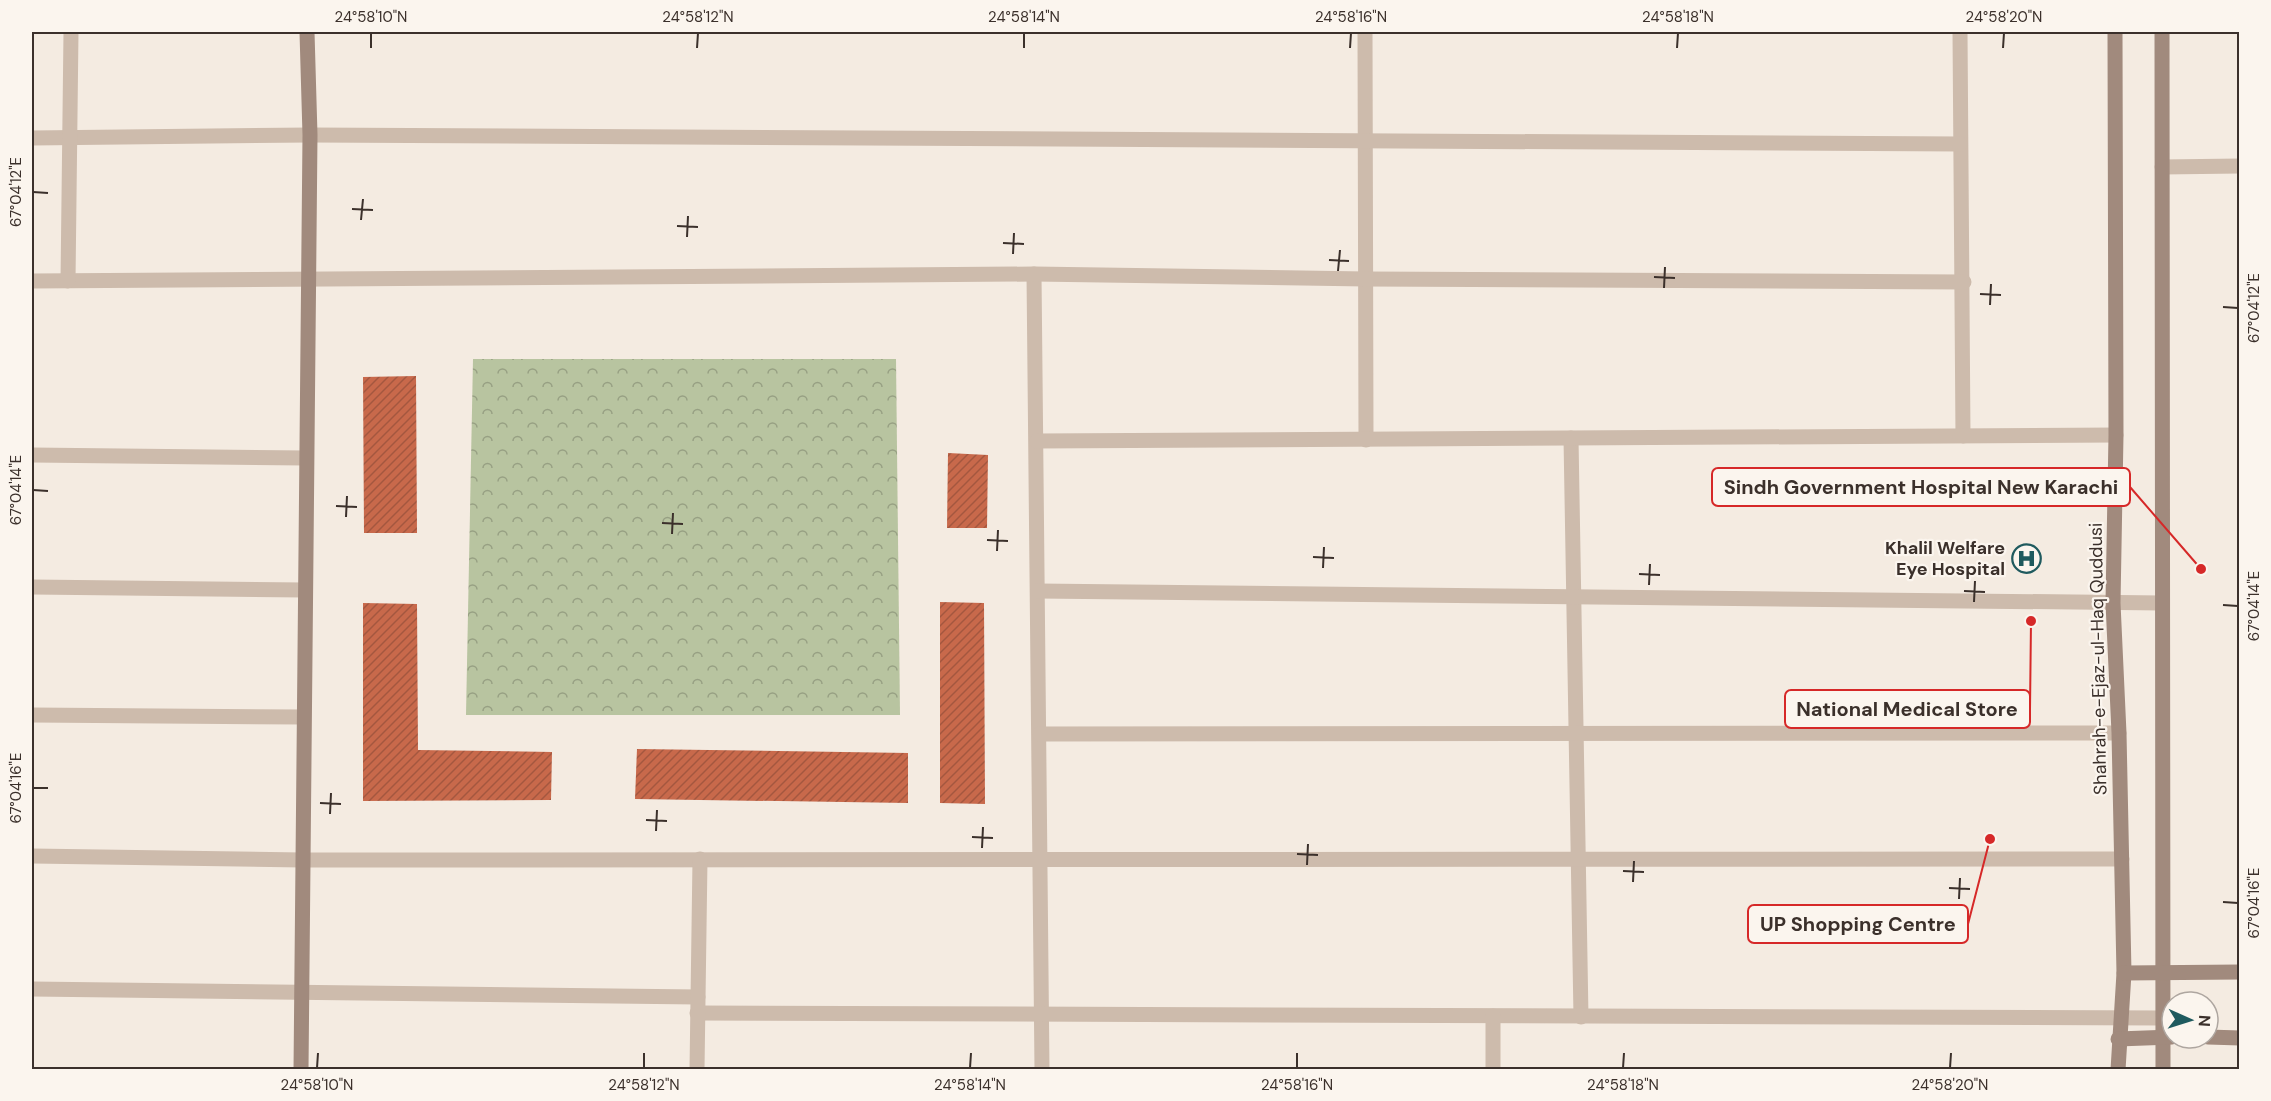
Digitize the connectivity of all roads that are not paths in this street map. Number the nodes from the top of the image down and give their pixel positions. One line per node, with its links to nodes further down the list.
1 (71, 32): 8 (street)
2 (307, 32): 7 (main road)
3 (1365, 32): 10 (street)
4 (1960, 32): 11 (street)
5 (2115, 32): 20 (main road, Shahrah-e-Ejaz-ul-Haq Quddusi)
6 (2162, 32): 13 (main road)
7 (310, 135): 8 (street); 10 (street); 15 (main road)
8 (69, 137): 9 (street); 18 (street)
9 (32, 138)
10 (1365, 142): 11 (street); 16 (street)
11 (1960, 144): 19 (street)
12 (2240, 166): 13 (street)
13 (2162, 167): 32 (main road)
14 (1034, 274): 15 (street); 16 (street); 24 (street)
15 (307, 277): 18 (street); 26 (main road)
16 (1366, 279): 19 (street); 23 (street)
17 (32, 281): 18 (street)
18 (68, 281)
19 (1964, 282): 21 (street)
20 (2116, 435): 21 (street); 31 (main road, Shahrah-e-Ejaz-ul-Haq Quddusi)
21 (1963, 436): 22 (street)
22 (1571, 438): 23 (street); 30 (street)
23 (1366, 440): 24 (street)
24 (1037, 441): 29 (street)
25 (32, 455): 26 (street)
26 (305, 458): 28 (main road)
27 (32, 587): 28 (street)
28 (304, 590): 34 (main road)
29 (1038, 591): 30 (street); 36 (street)
30 (1574, 597): 31 (street); 35 (street)
31 (2113, 603): 32 (street); 37 (main road, Shahrah-e-Ejaz-ul-Haq Quddusi)
32 (2162, 603): 44 (main road)
33 (32, 715): 34 (street)
34 (303, 717): 40 (main road)
35 (1576, 732): 36 (street); 37 (street); 43 (street)
36 (1040, 734): 42 (street)
37 (2119, 734): 39 (main road, Shahrah-e-Ejaz-ul-Haq Quddusi)
38 (32, 856): 40 (street)
39 (2122, 859): 43 (street); 46 (main road, Shahrah-e-Ejaz-ul-Haq Quddusi)
40 (302, 860): 41 (street); 49 (main road)
41 (700, 860): 42 (street); 50 (street)
42 (1041, 860): 43 (street); 52 (street)
43 (1578, 861): 54 (street)
44 (2164, 971): 45 (main road); 46 (main road); 48 (main road)
45 (2240, 972)
46 (2124, 973): 55 (main road, Shahrah-e-Ejaz-ul-Haq Quddusi)
47 (32, 989): 49 (street)
48 (2164, 990)
49 (301, 992): 50 (street); 62 (main road)
50 (699, 997): 51 (street)
51 (697, 1012): 52 (street); 63 (street)
52 (1042, 1016): 53 (street); 64 (street)
53 (1493, 1016): 54 (street); 65 (street)
54 (1581, 1017): 55 (street)
55 (2120, 1017): 56 (street); 60 (main road, Shahrah-e-Ejaz-ul-Haq Quddusi)
56 (2160, 1018)
57 (2160, 1037): 60 (main road)
58 (2220, 1037): 59 (main road)
59 (2240, 1038)
60 (2118, 1039): 66 (main road, Shahrah-e-Ejaz-ul-Haq Quddusi)
61 (2165, 1050): 67 (main road)
62 (301, 1070)
63 (697, 1070)
64 (1042, 1070)
65 (1492, 1070)
66 (2118, 1070)
67 (2163, 1070)

